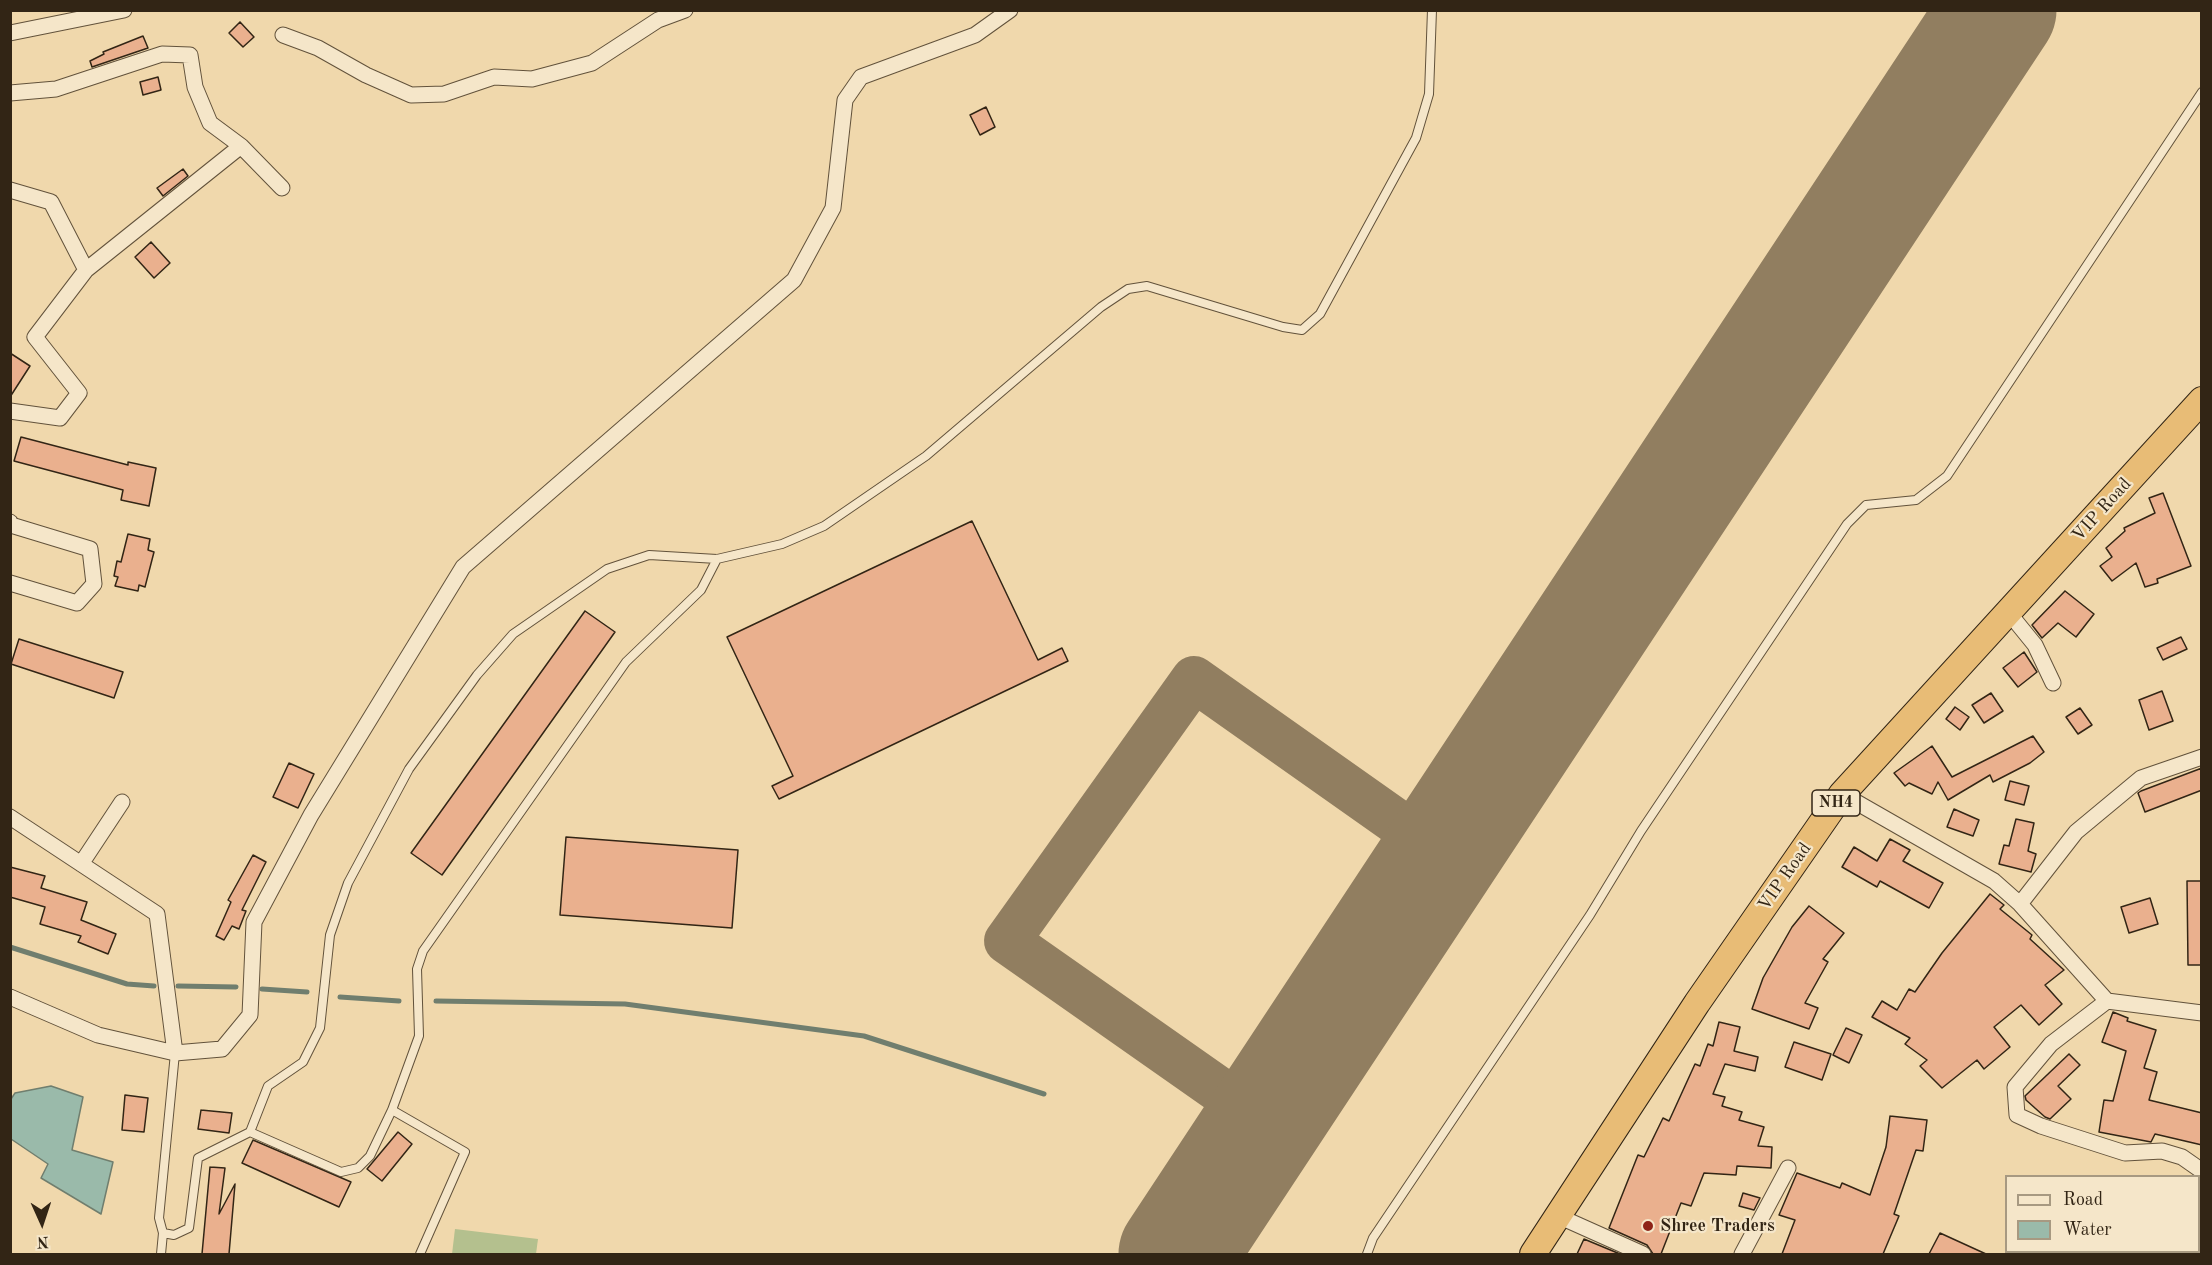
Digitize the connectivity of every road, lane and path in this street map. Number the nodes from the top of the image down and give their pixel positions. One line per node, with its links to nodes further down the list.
1 (124, 10): 5 (street)
2 (684, 10): 6 (street)
3 (1010, 10): 29 (street)
4 (1432, 10): 16 (lane)
5 (10, 33)
6 (283, 35)
7 (2202, 92): 38 (lane)
8 (10, 93): 9 (street)
9 (241, 146): 10 (street); 12 (street)
10 (282, 188)
11 (10, 190): 12 (street)
12 (86, 270): 14 (street)
13 (2202, 400): 18 (highway, VIP Road / NH4)
14 (10, 411)
15 (10, 522): 17 (street)
16 (717, 559): 30 (lane); 31 (lane)
17 (10, 583)
18 (2009, 613): 19 (street); 21 (highway, VIP Road / NH4)
19 (2053, 683)
20 (2202, 758): 25 (street)
21 (1842, 794): 25 (street); 34 (highway, VIP Road / NH4)
22 (122, 802): 24 (street)
23 (10, 818): 24 (street)
24 (81, 864): 29 (street)
25 (2020, 904): 27 (street)
26 (10, 997): 29 (street)
27 (2107, 1001): 28 (street); 33 (street)
28 (2202, 1013)
29 (175, 1053): 35 (lane)
30 (392, 1110): 31 (lane); 37 (lane)
31 (250, 1132): 35 (lane)
32 (1788, 1168): 41 (street)
33 (2202, 1171)
34 (1558, 1216): 39 (highway, VIP Road / NH4); 40 (street)
35 (163, 1233): 36 (lane)
36 (161, 1254)
37 (420, 1254)
38 (1367, 1254)
39 (1533, 1254)
40 (1643, 1254)
41 (1742, 1254)

